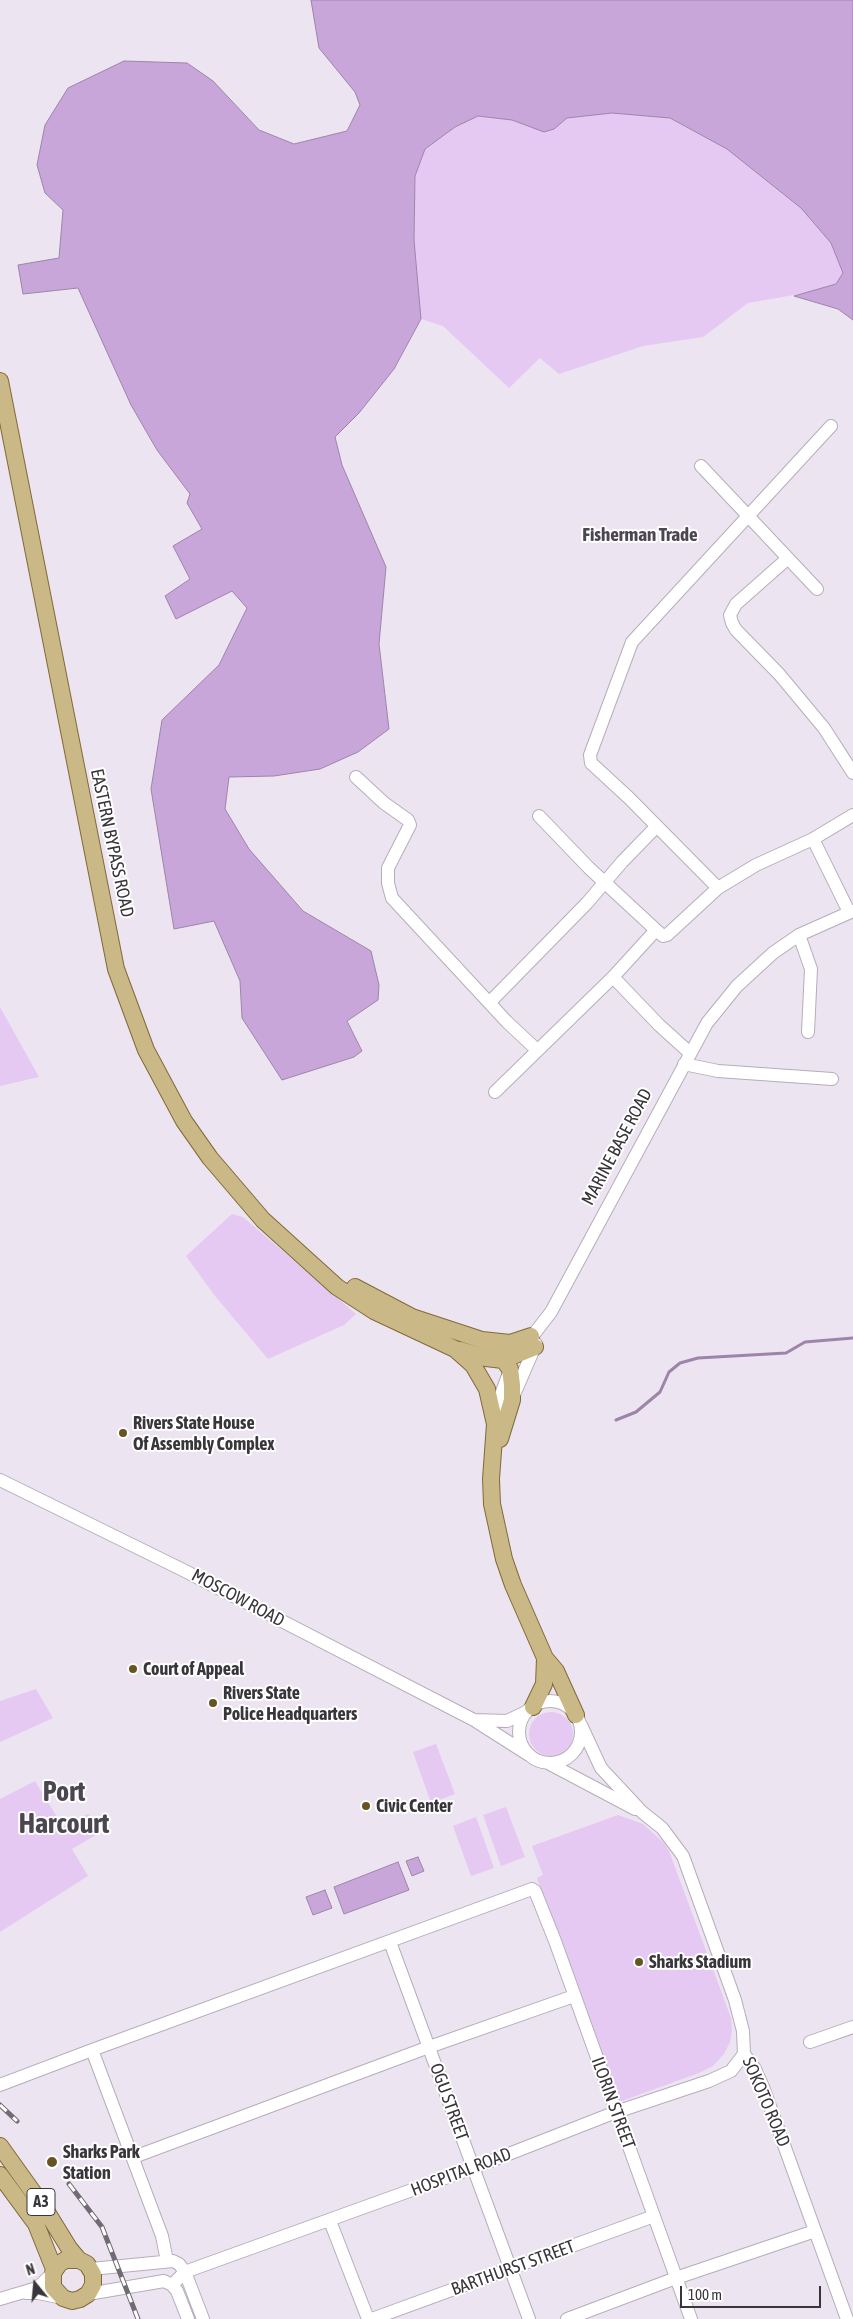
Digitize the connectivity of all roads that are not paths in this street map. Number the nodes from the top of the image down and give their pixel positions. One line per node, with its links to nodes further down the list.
1 (0, 381): 25 (main road, EASTERN BYPASS ROAD)
2 (831, 426): 4 (street)
3 (701, 466): 4 (street)
4 (749, 516): 5 (street); 11 (street)
5 (787, 559): 6 (street); 7 (street)
6 (817, 589)
7 (853, 773)
8 (356, 777): 19 (street)
9 (853, 815): 12 (street)
10 (539, 816): 13 (street)
11 (656, 827): 13 (street); 14 (street)
12 (813, 840): 14 (street); 15 (street)
13 (606, 881): 16 (street); 19 (street)
14 (718, 888): 16 (street)
15 (851, 911): 17 (street, MARINE BASE ROAD)
16 (656, 930): 18 (street)
17 (798, 935): 20 (street); 22 (street, MARINE BASE ROAD)
18 (613, 977): 21 (street); 22 (street)
19 (490, 1002): 21 (street)
20 (808, 1032)
21 (537, 1050): 24 (street)
22 (687, 1058): 23 (street); 27 (street, MARINE BASE ROAD)
23 (832, 1079)
24 (495, 1092)
25 (306, 1258): 26 (main road, EASTERN BYPASS ROAD); 28 (main road, EASTERN BYPASS ROAD)
26 (482, 1340): 27 (main road); 29 (main road, EASTERN BYPASS ROAD)
27 (533, 1341): 29 (main road); 30 (street, MARINE BASE ROAD)
28 (455, 1349): 29 (main road); 31 (main road, EASTERN BYPASS ROAD)
29 (507, 1365): 30 (main road); 31 (street)
30 (512, 1400): 32 (main road)
31 (495, 1424): 32 (main road)
32 (494, 1458): 34 (main road)
33 (0, 1480): 36 (street, MOSCOW ROAD)
34 (545, 1658): 35 (main road); 37 (main road)
35 (530, 1710): 36 (street, MOSCOW ROAD); 37 (street); 38 (street)
36 (474, 1720): 38 (street, MOSCOW ROAD)
37 (578, 1720): 39 (street); 40 (street, SOKOTO ROAD)
38 (529, 1755): 39 (street)
39 (548, 1763): 40 (street, SOKOTO ROAD)
40 (642, 1812): 47 (street, SOKOTO ROAD)
41 (390, 1942): 42 (street, ILORIN STREET); 45 (street, OGU STREET); 46 (street)
42 (574, 1996): 45 (street); 49 (street, ILORIN STREET)
43 (853, 2027): 44 (street)
44 (810, 2042)
45 (429, 2047): 51 (street); 52 (street, OGU STREET)
46 (92, 2050): 48 (street); 51 (street)
47 (744, 2054): 49 (street, HOSPITAL ROAD); 56 (street, SOKOTO ROAD)
48 (0, 2085)
49 (616, 2112): 52 (street, HOSPITAL ROAD); 54 (street, ILORIN STREET)
50 (0, 2146): 58 (main road, A3)
51 (134, 2157): 57 (street)
52 (473, 2168): 55 (street, HOSPITAL ROAD); 59 (street, OGU STREET)
53 (0, 2174): 60 (main road, A3)
54 (654, 2216): 59 (street, BARTHURST STREET); 62 (street, ILORIN STREET)
55 (330, 2221): 61 (street, HOSPITAL ROAD); 70 (street)
56 (816, 2231): 62 (street); 75 (street, SOKOTO ROAD)
57 (167, 2261): 58 (street); 61 (street)
58 (85, 2264): 60 (main road); 65 (main road)
59 (511, 2269): 71 (street, BARTHURST STREET); 72 (street, OGU STREET)
60 (53, 2271): 64 (street); 66 (main road, A3)
61 (185, 2272): 63 (street, HOSPITAL ROAD); 69 (street)
62 (676, 2278): 73 (street); 74 (street, ILORIN STREET)
63 (172, 2285): 65 (street); 68 (street)
64 (24, 2293): 66 (street); 67 (street)
65 (88, 2294): 66 (main road)
66 (63, 2298)
67 (0, 2299)
68 (188, 2319)
69 (203, 2319)
70 (368, 2319)
71 (372, 2319)
72 (529, 2319)
73 (567, 2319)
74 (691, 2319)
75 (848, 2319)

